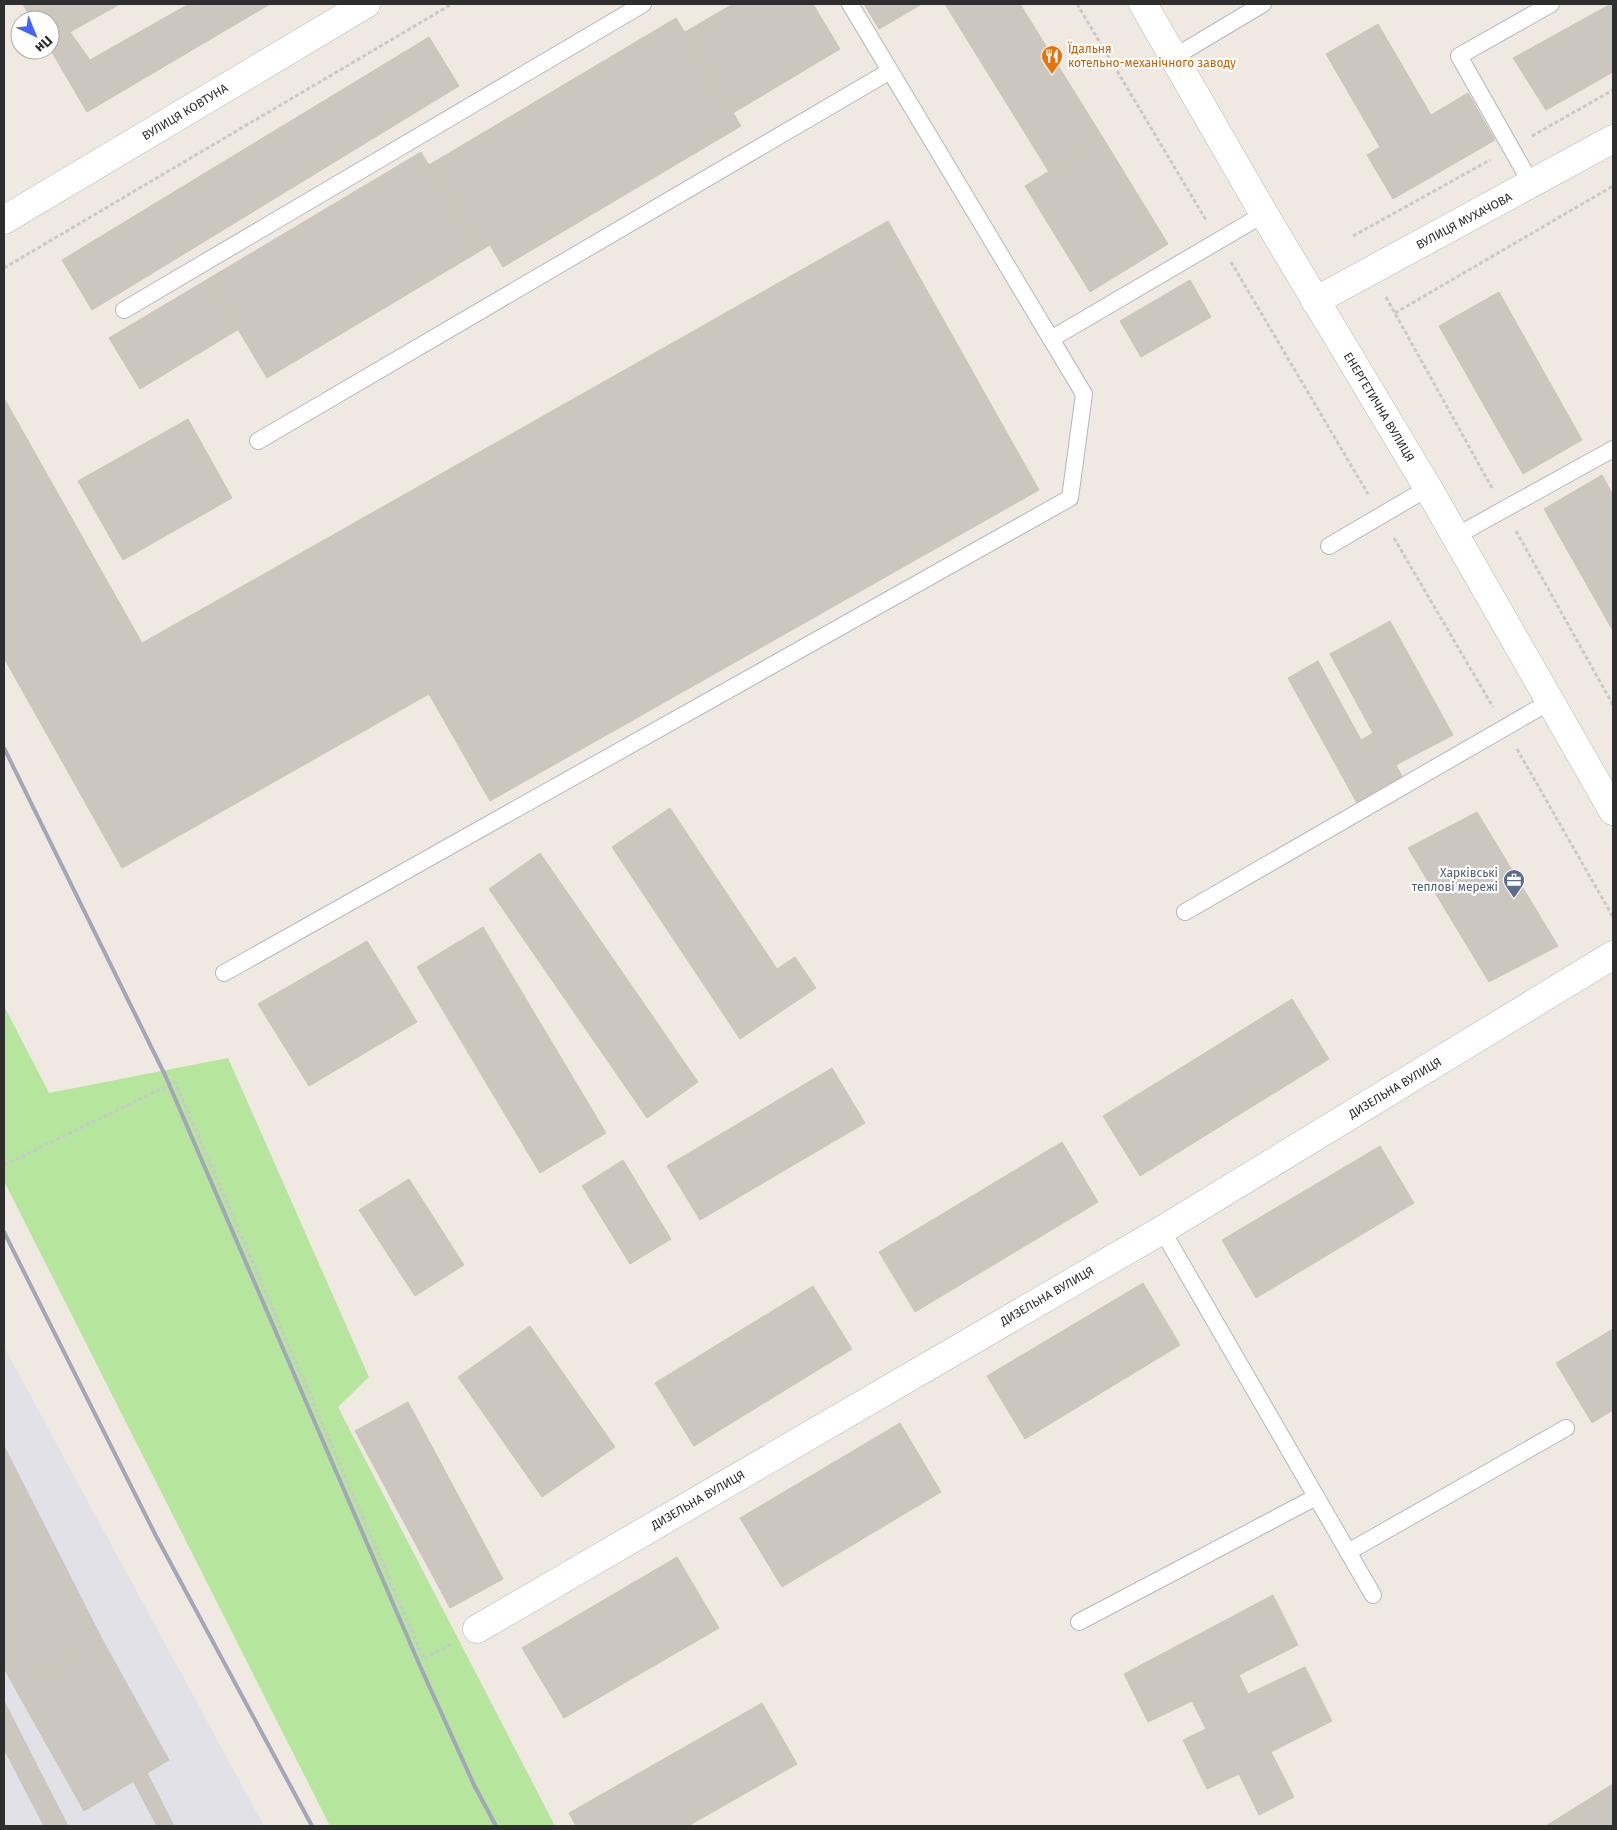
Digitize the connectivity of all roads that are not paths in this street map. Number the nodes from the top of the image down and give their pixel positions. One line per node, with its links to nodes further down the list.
1 (366, 4): 12 (street, ВУЛИЦЯ КОВТУНА)
2 (643, 4): 14 (lane)
3 (850, 4): 8 (lane)
4 (1143, 4): 7 (street, ЕНЕРГЕТИЧНА ВУЛИЦЯ)
5 (1263, 4): 7 (lane)
6 (1551, 4): 10 (lane)
7 (1174, 57): 11 (street, ЕНЕРГЕТИЧНА ВУЛИЦЯ)
8 (890, 71): 15 (lane); 16 (lane)
9 (1613, 139): 10 (street, ВУЛИЦЯ МУХАЧОВА)
10 (1532, 185): 13 (street, ВУЛИЦЯ МУХАЧОВА)
11 (1264, 214): 13 (street, ЕНЕРГЕТИЧНА ВУЛИЦЯ); 15 (lane)
12 (4, 220)
13 (1315, 300): 18 (street, ЕНЕРГЕТИЧНА ВУЛИЦЯ)
14 (124, 310)
15 (1051, 339): 25 (lane)
16 (258, 442)
17 (1613, 449): 19 (lane)
18 (1428, 488): 19 (street, ЕНЕРГЕТИЧНА ВУЛИЦЯ); 20 (lane)
19 (1456, 536): 21 (street, ЕНЕРГЕТИЧНА ВУЛИЦЯ)
20 (1329, 546)
21 (1551, 701): 22 (street, ЕНЕРГЕТИЧНА ВУЛИЦЯ); 23 (lane)
22 (1613, 811)
23 (1185, 912)
24 (1613, 955): 26 (street, ДИЗЕЛЬНА ВУЛИЦЯ)
25 (224, 973)
26 (1162, 1230): 28 (lane); 32 (street, ДИЗЕЛЬНА ВУЛИЦЯ)
27 (1566, 1428): 29 (lane)
28 (1316, 1497): 29 (lane); 31 (lane)
29 (1348, 1552): 30 (lane)
30 (1373, 1596)
31 (1080, 1622)
32 (477, 1629)

